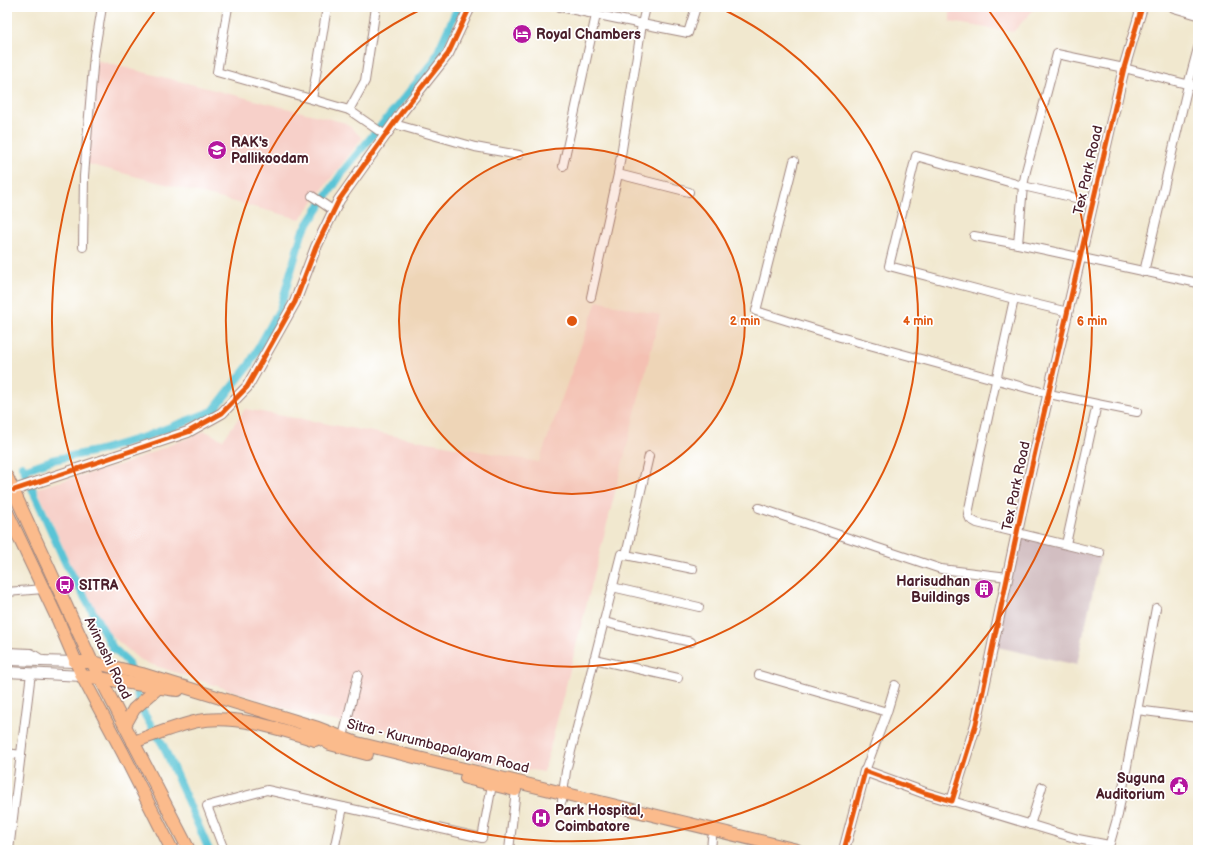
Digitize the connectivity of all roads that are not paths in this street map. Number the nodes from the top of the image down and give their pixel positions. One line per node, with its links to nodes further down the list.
1 (102, 7): 33 (street)
2 (228, 7): 18 (street)
3 (327, 7): 18 (street)
4 (376, 7): 19 (street)
5 (470, 7): 20 (street)
6 (560, 7): 12 (street)
7 (646, 7): 13 (street)
8 (696, 7): 13 (street)
9 (1142, 7): 15 (street, Tex Park Road)
10 (1174, 7): 11 (street)
11 (1198, 14)
12 (596, 15): 13 (street); 24 (street)
13 (642, 24): 25 (street)
14 (1198, 48): 16 (street)
15 (1124, 68): 16 (street); 26 (street); 29 (street, Tex Park Road)
16 (1188, 85): 17 (street); 35 (street)
17 (1198, 87)
18 (312, 99): 19 (street)
19 (349, 110): 21 (street)
20 (394, 124): 21 (street); 22 (street)
21 (385, 134): 30 (street)
22 (519, 155)
23 (794, 161): 40 (street)
24 (563, 166)
25 (618, 174): 27 (street); 37 (street)
26 (1023, 186): 29 (street); 32 (street); 38 (street)
27 (689, 192)
28 (314, 198): 30 (street)
29 (1093, 202): 34 (street, Tex Park Road)
30 (330, 208): 46 (street)
31 (974, 236): 32 (street)
32 (1018, 244): 34 (street)
33 (83, 247)
34 (1080, 258): 35 (street); 39 (street, Tex Park Road)
35 (1144, 272): 36 (street)
36 (1198, 282)
37 (591, 297)
38 (1014, 299): 39 (street); 40 (street)
39 (1068, 312): 41 (street, Tex Park Road)
40 (997, 378): 41 (street); 50 (street)
41 (1049, 394): 42 (street); 50 (street, Tex Park Road)
42 (1097, 404): 43 (street); 51 (street)
43 (1136, 412)
44 (649, 456): 53 (street)
45 (7, 477): 46 (main road, Avinashi Road)
46 (20, 488): 68 (main road, Avinashi Road)
47 (759, 508): 55 (street)
48 (7, 512): 49 (main road, Avinashi Road)
49 (11, 531): 57 (main road, Avinashi Road)
50 (1018, 532): 51 (street); 55 (street, Tex Park Road)
51 (1066, 544): 52 (street)
52 (1100, 553)
53 (626, 555): 54 (street); 56 (street)
54 (694, 569)
55 (1008, 577): 91 (street, Tex Park Road)
56 (612, 587): 59 (street); 61 (street)
57 (43, 589): 58 (street); 67 (main road, Avinashi Road)
58 (7, 592)
59 (699, 607)
60 (1156, 608): 78 (street)
61 (603, 622): 62 (street); 64 (street)
62 (690, 642)
63 (7, 652): 66 (street)
64 (594, 659): 75 (street); 90 (street)
65 (7, 660): 66 (street)
66 (45, 661): 67 (street)
67 (75, 662): 68 (main road, Sitra - Kurumbapalayam Road); 73 (main road, Avinashi Road)
68 (92, 662): 74 (main road, Avinashi Road); 82 (main road, Sitra - Kurumbapalayam Road)
69 (7, 672): 70 (street)
70 (31, 674): 73 (street); 85 (street)
71 (358, 675): 82 (street)
72 (759, 675): 79 (street)
73 (82, 676): 74 (main road, Sitra - Kurumbapalayam Road); 97 (main road, Avinashi Road)
74 (101, 678): 77 (main road, Sitra - Kurumbapalayam Road); 81 (main road, Avinashi Road)
75 (678, 678)
76 (895, 685): 79 (street)
77 (155, 688): 81 (main road); 82 (main road, Sitra - Kurumbapalayam Road)
78 (1137, 710): 80 (street); 95 (street)
79 (887, 712): 86 (street)
80 (1198, 718)
81 (125, 725): 83 (main road, Avinashi Road)
82 (336, 740): 83 (main road); 87 (main road, Sitra - Kurumbapalayam Road); 90 (main road, Sitra - Kurumbapalayam Road)
83 (137, 741): 98 (main road, Avinashi Road)
84 (7, 753): 85 (street)
85 (21, 755): 96 (street)
86 (865, 771): 91 (street); 105 (street)
87 (492, 785): 89 (main road, Sitra - Kurumbapalayam Road); 92 (street)
88 (1042, 787): 93 (street)
89 (516, 790): 90 (main road, Sitra - Kurumbapalayam Road); 101 (street)
90 (563, 797): 94 (main road, Sitra - Kurumbapalayam Road); 104 (main road, Sitra - Kurumbapalayam Road)
91 (952, 802): 93 (street)
92 (343, 807): 99 (street); 100 (street)
93 (1030, 825): 95 (street)
94 (712, 838): 102 (street); 103 (main road, Sitra - Kurumbapalayam Road)
95 (1109, 847)
96 (9, 850)
97 (172, 850)
98 (189, 850)
99 (224, 850)
100 (334, 850)
101 (510, 850)
102 (710, 850)
103 (765, 850)
104 (796, 850)
105 (844, 850)

